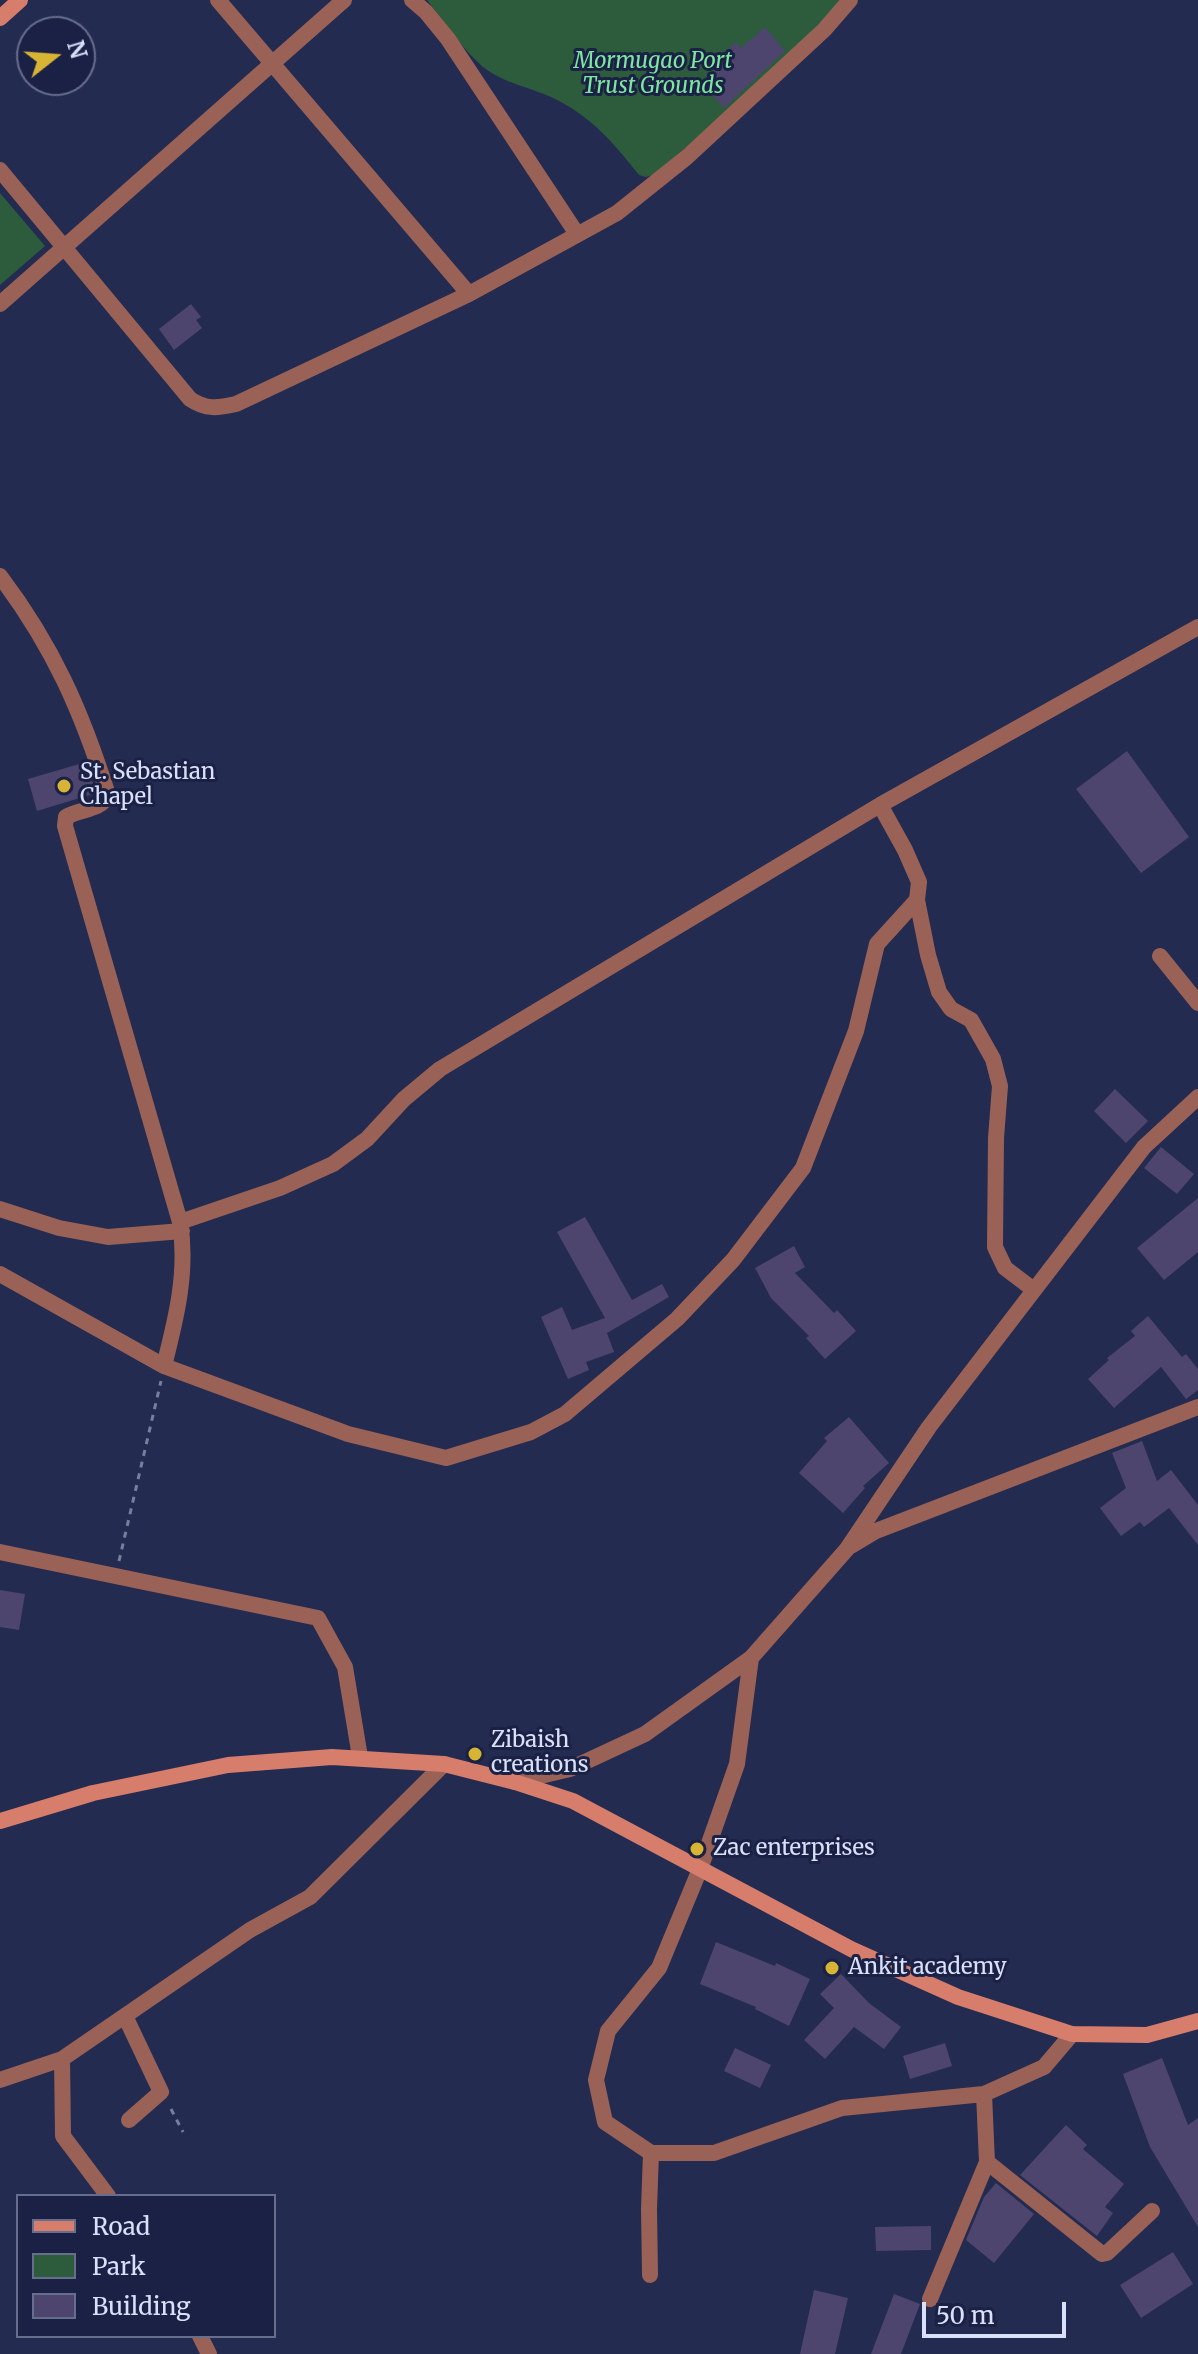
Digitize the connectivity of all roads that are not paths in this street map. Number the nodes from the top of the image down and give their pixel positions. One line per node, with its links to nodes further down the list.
1 (20, 0): 6 (main road)
2 (218, 0): 7 (street)
3 (344, 0): 7 (street)
4 (412, 0): 9 (street)
5 (850, 0): 9 (street)
6 (0, 18)
7 (273, 63): 10 (street); 11 (street)
8 (0, 170): 10 (street)
9 (577, 234): 11 (street)
10 (65, 248): 11 (street); 12 (street)
11 (469, 294)
12 (0, 304)
13 (0, 576): 21 (street)
14 (1198, 627): 15 (street)
15 (880, 805): 16 (street); 21 (street)
16 (917, 900): 23 (street); 24 (street)
17 (1160, 956): 18 (street)
18 (1198, 1003)
19 (1198, 1097): 23 (street)
20 (0, 1209): 21 (street)
21 (181, 1227): 24 (street)
22 (0, 1274): 24 (street)
23 (1034, 1290): 26 (street)
24 (164, 1366)
25 (1198, 1407): 26 (street)
26 (847, 1549): 28 (street)
27 (0, 1552): 29 (street)
28 (751, 1658): 31 (street); 33 (street)
29 (360, 1757): 30 (main road); 32 (main road)
30 (444, 1764): 31 (main road); 34 (street)
31 (515, 1782): 33 (main road)
32 (0, 1821)
33 (700, 1869): 36 (main road); 41 (street)
34 (125, 2016): 37 (street); 40 (street)
35 (1198, 2021): 36 (main road)
36 (1072, 2034): 39 (street)
37 (62, 2059): 38 (street); 43 (street)
38 (0, 2080)
39 (984, 2094): 41 (street); 42 (street)
40 (129, 2120)
41 (651, 2153): 45 (street)
42 (987, 2162): 44 (street); 46 (street)
43 (106, 2194)
44 (1152, 2211)
45 (650, 2275)
46 (930, 2299)

